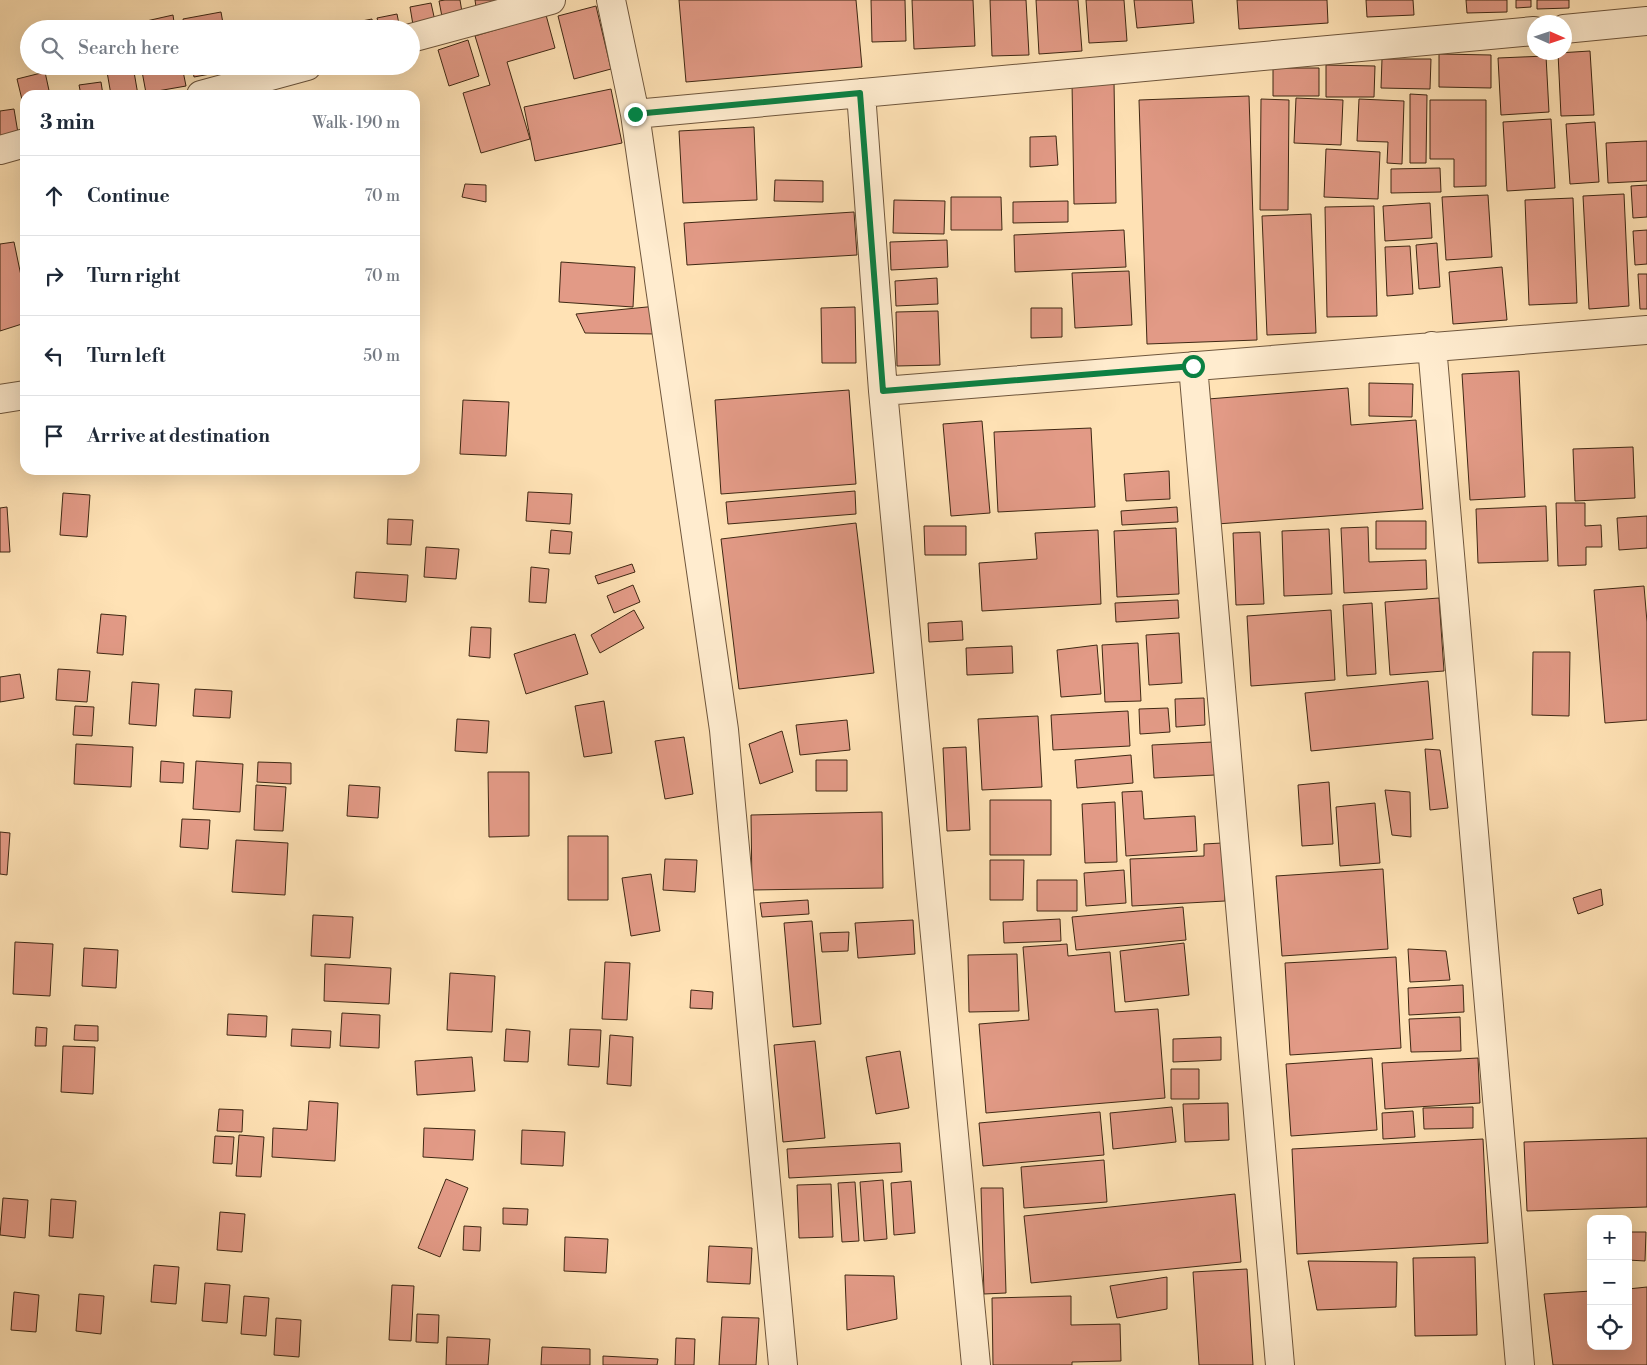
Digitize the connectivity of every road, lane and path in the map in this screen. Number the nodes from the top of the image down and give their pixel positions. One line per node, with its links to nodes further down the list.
1 (551, 0): 6 (street)
2 (611, 0): 10 (street)
3 (1647, 21): 4 (street)
4 (1572, 27)
5 (1527, 32): 9 (street)
6 (420, 36)
7 (274, 75): 8 (street)
8 (220, 90)
9 (860, 93): 10 (street); 16 (street)
10 (635, 114): 19 (street)
11 (20, 144): 12 (street)
12 (0, 150)
13 (1647, 330): 14 (street)
14 (1432, 346): 15 (street); 22 (street)
15 (1193, 366): 16 (street); 21 (street)
16 (883, 391): 20 (street)
17 (20, 396): 18 (street)
18 (0, 399)
19 (783, 1365)
20 (976, 1365)
21 (1280, 1365)
22 (1520, 1365)

